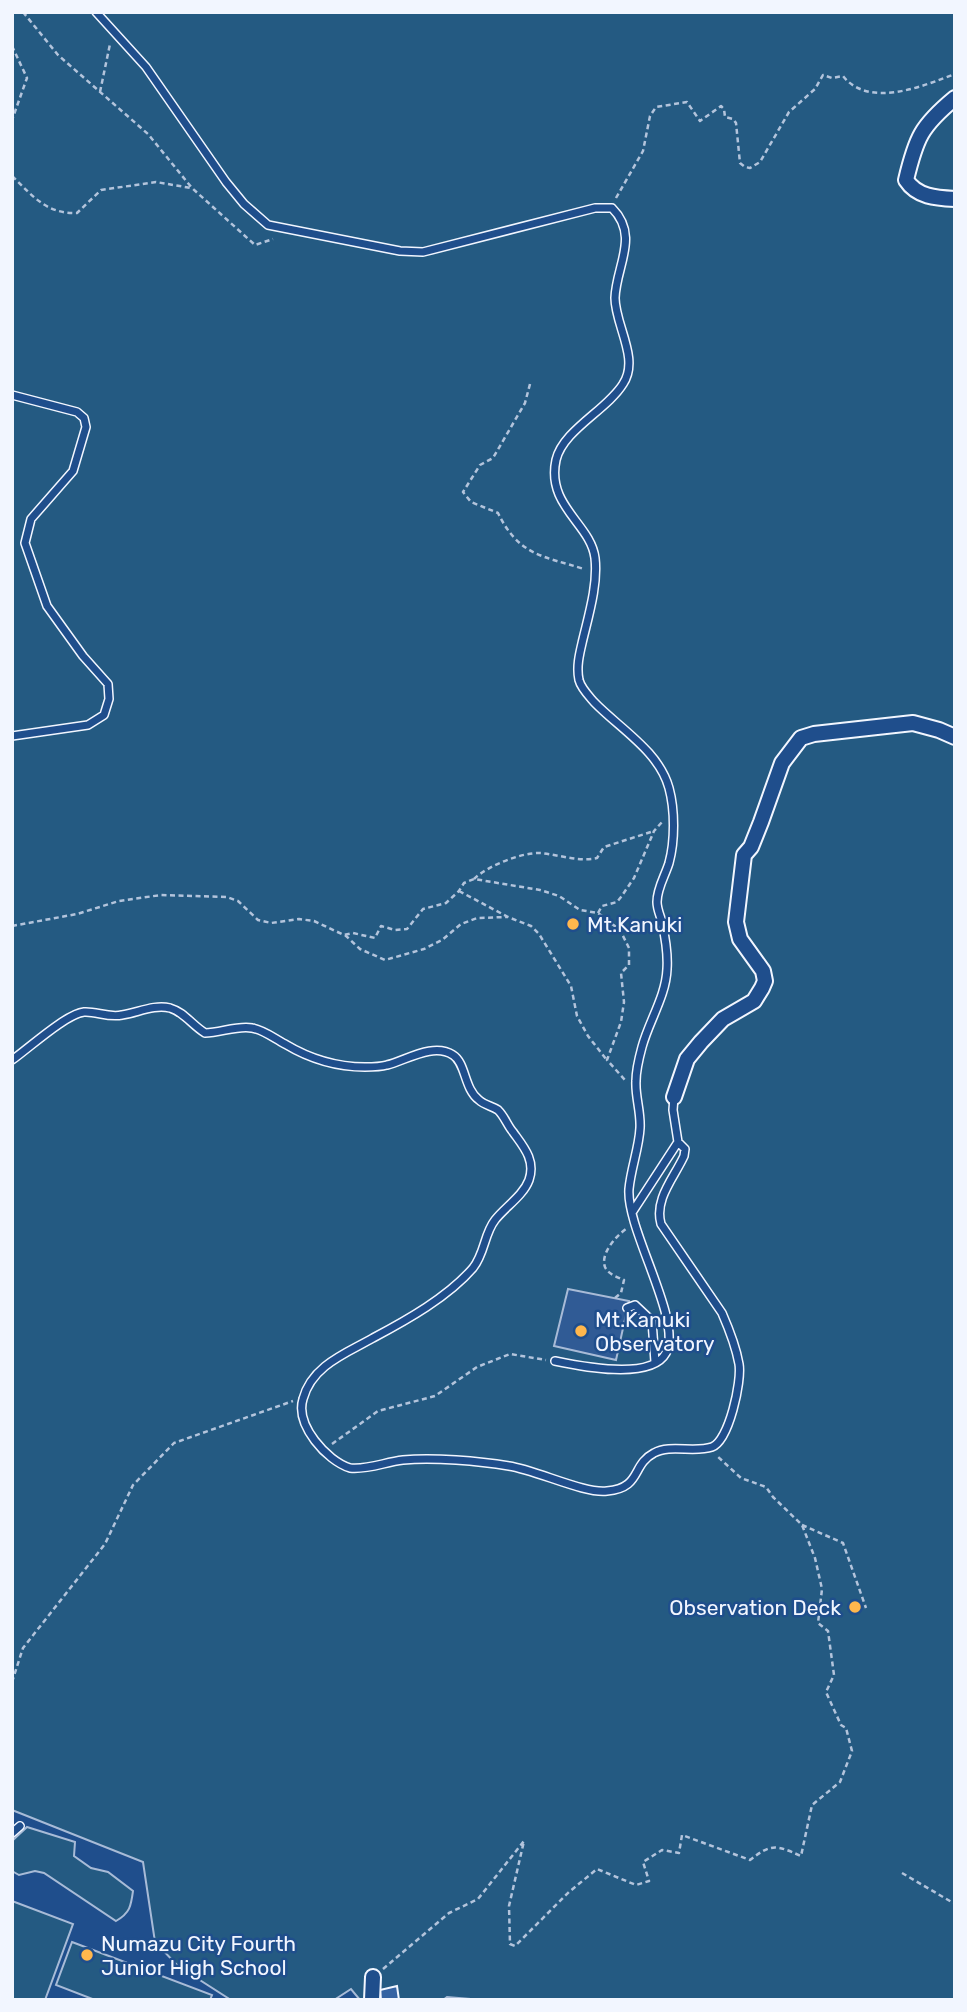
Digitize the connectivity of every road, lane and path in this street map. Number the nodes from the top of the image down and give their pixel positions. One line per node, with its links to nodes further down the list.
1 (23, 12): 6 (path)
2 (96, 12): 3 (lane)
3 (113, 31): 6 (path); 13 (lane)
4 (12, 46): 8 (path)
5 (955, 74): 12 (path)
6 (100, 92): 10 (path)
7 (955, 98): 11 (street)
8 (12, 120)
9 (12, 176): 10 (path)
10 (192, 188): 13 (path)
11 (955, 199)
12 (612, 208): 13 (lane); 16 (lane)
13 (296, 230)
14 (530, 384): 16 (path)
15 (12, 395): 17 (lane)
16 (596, 572): 19 (lane)
17 (12, 736)
18 (955, 737): 30 (street)
19 (673, 812): 20 (path); 29 (lane)
20 (654, 831): 21 (path); 23 (path)
21 (474, 879): 22 (path); 23 (path)
22 (459, 891): 24 (path); 26 (path)
23 (598, 913): 28 (path)
24 (508, 918): 26 (path); 28 (path)
25 (12, 926): 26 (path)
26 (344, 935)
27 (12, 1060): 38 (lane)
28 (607, 1060): 29 (path)
29 (636, 1083): 32 (lane)
30 (674, 1097): 31 (lane)
31 (678, 1142): 32 (lane); 39 (lane)
32 (633, 1211): 33 (lane)
33 (636, 1230): 34 (path); 37 (lane)
34 (615, 1298)
35 (627, 1308): 37 (lane)
36 (555, 1361): 37 (lane); 40 (path)
37 (655, 1362)
38 (303, 1398): 40 (lane); 43 (path)
39 (709, 1448): 40 (lane); 41 (path)
40 (324, 1450)
41 (802, 1525): 42 (path); 48 (path)
42 (866, 1608)
43 (12, 1682)
44 (20, 1826): 45 (lane)
45 (12, 1833)
46 (902, 1873): 47 (path)
47 (955, 1904)
48 (373, 1977): 49 (street)
49 (372, 2000)

